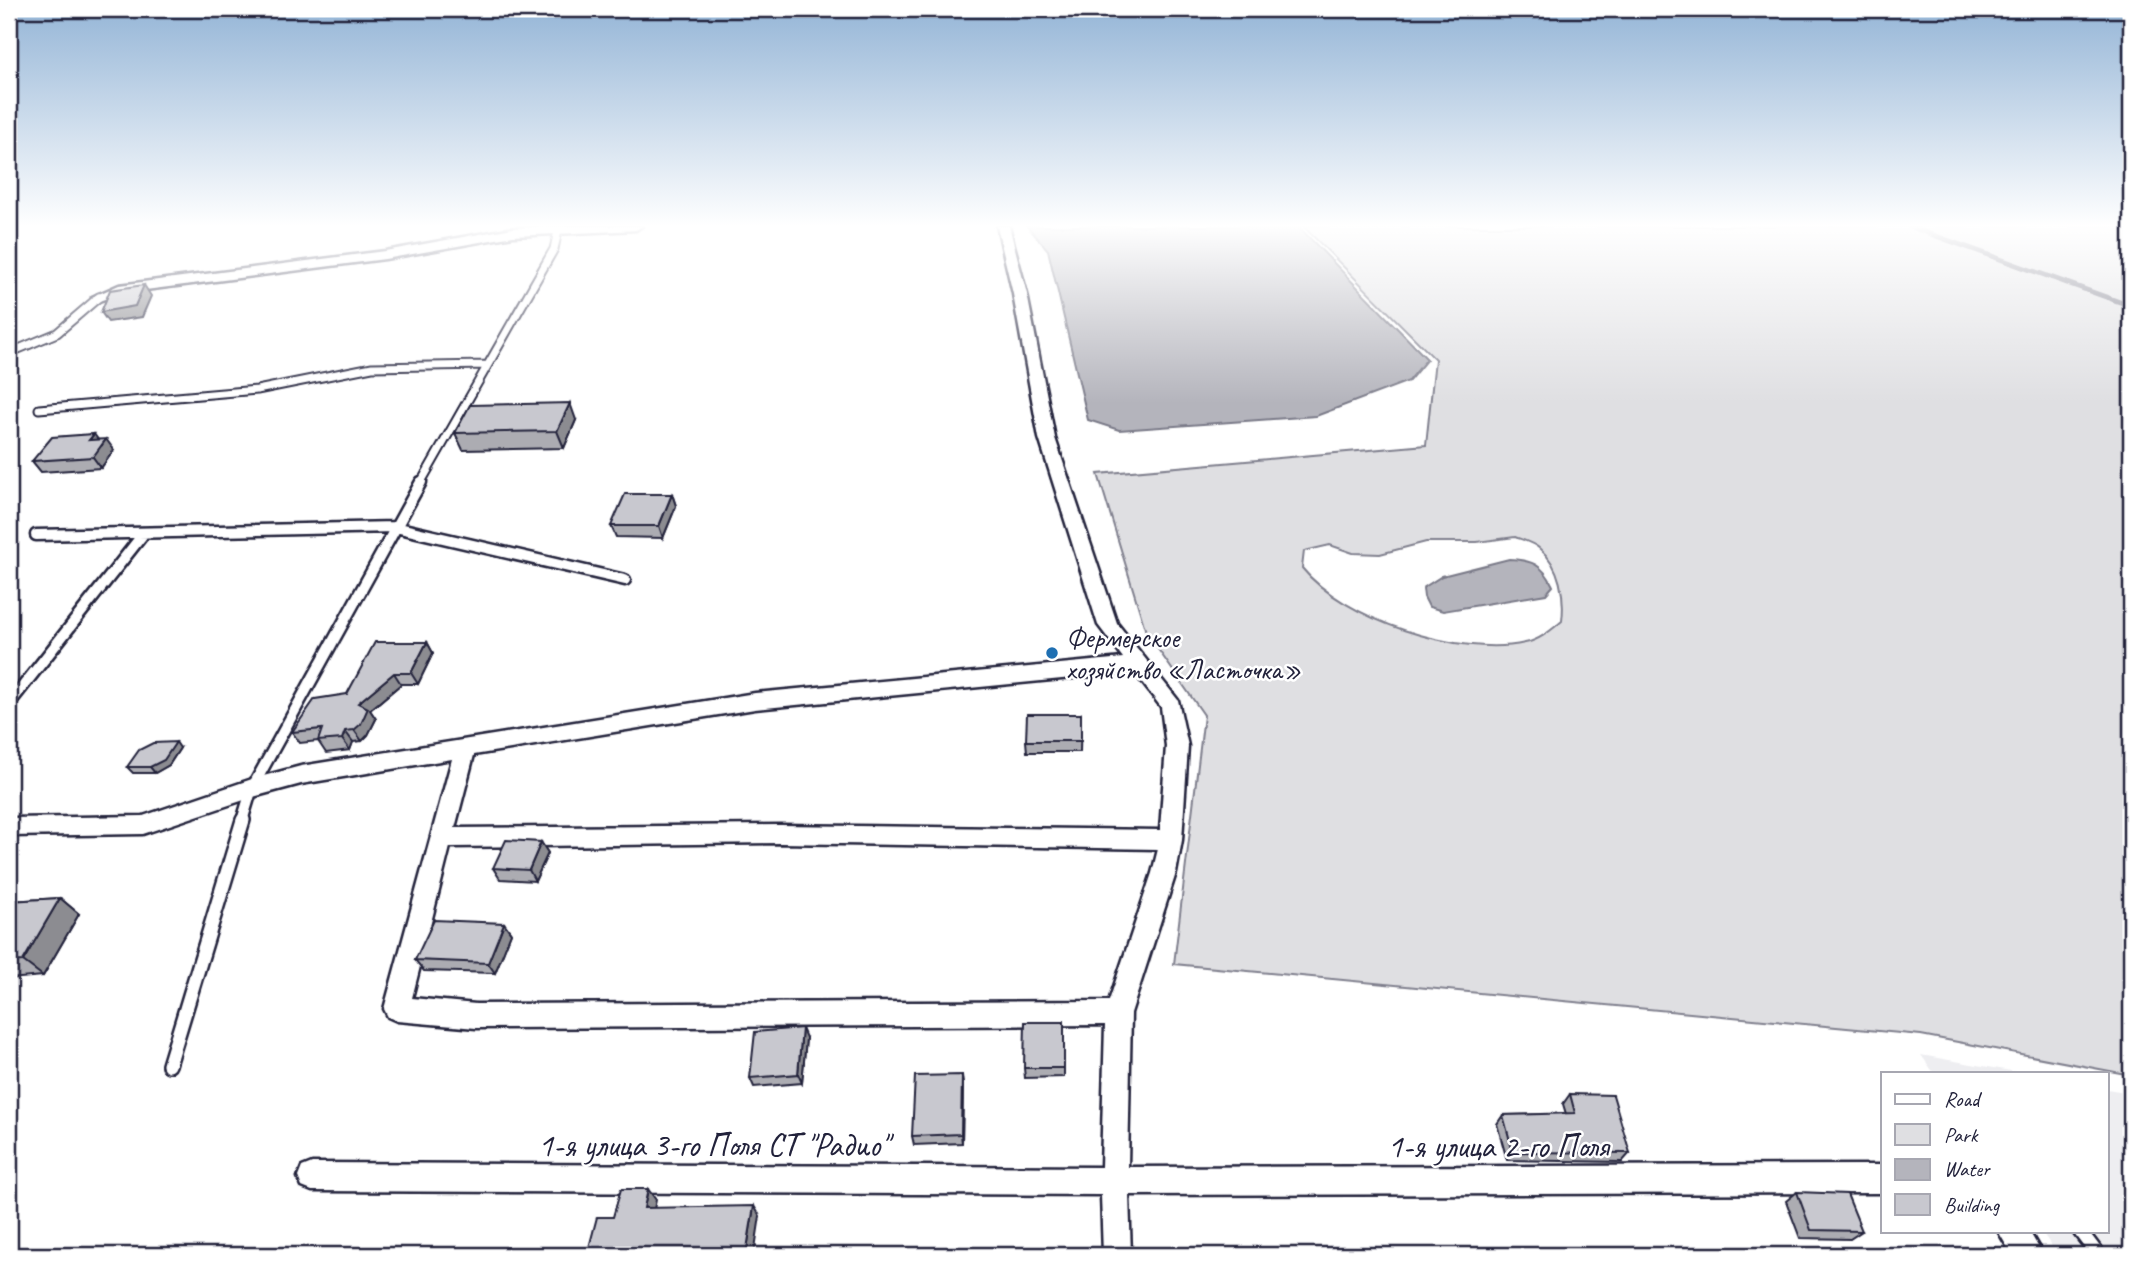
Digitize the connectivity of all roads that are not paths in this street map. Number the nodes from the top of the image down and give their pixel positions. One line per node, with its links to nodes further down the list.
1 (150, 285): 4 (street)
2 (534, 285): 6 (lane)
3 (1018, 285): 12 (street)
4 (99, 297): 5 (lane)
5 (9, 352)
6 (488, 365): 7 (lane); 8 (lane)
7 (39, 409)
8 (395, 527): 9 (lane); 11 (lane); 15 (lane)
9 (144, 533): 10 (lane); 13 (lane)
10 (36, 535)
11 (625, 580)
12 (1138, 664): 14 (street); 18 (street)
13 (9, 704)
14 (465, 748): 15 (street); 17 (street)
15 (252, 788): 16 (street); 20 (lane)
16 (9, 827)
17 (441, 838): 18 (street); 19 (street)
18 (1171, 840): 19 (street)
19 (1118, 1013): 23 (street)
20 (169, 1065)
21 (312, 1177): 23 (street, 1-я улица 3-го Поля СТ "Радио")
22 (1881, 1179): 23 (street, 1-я улица 2-го Поля)
23 (1114, 1181): 26 (street)
24 (2013, 1232): 27 (street)
25 (2081, 1232): 28 (lane)
26 (1117, 1255)
27 (2029, 1255)
28 (2098, 1255)

